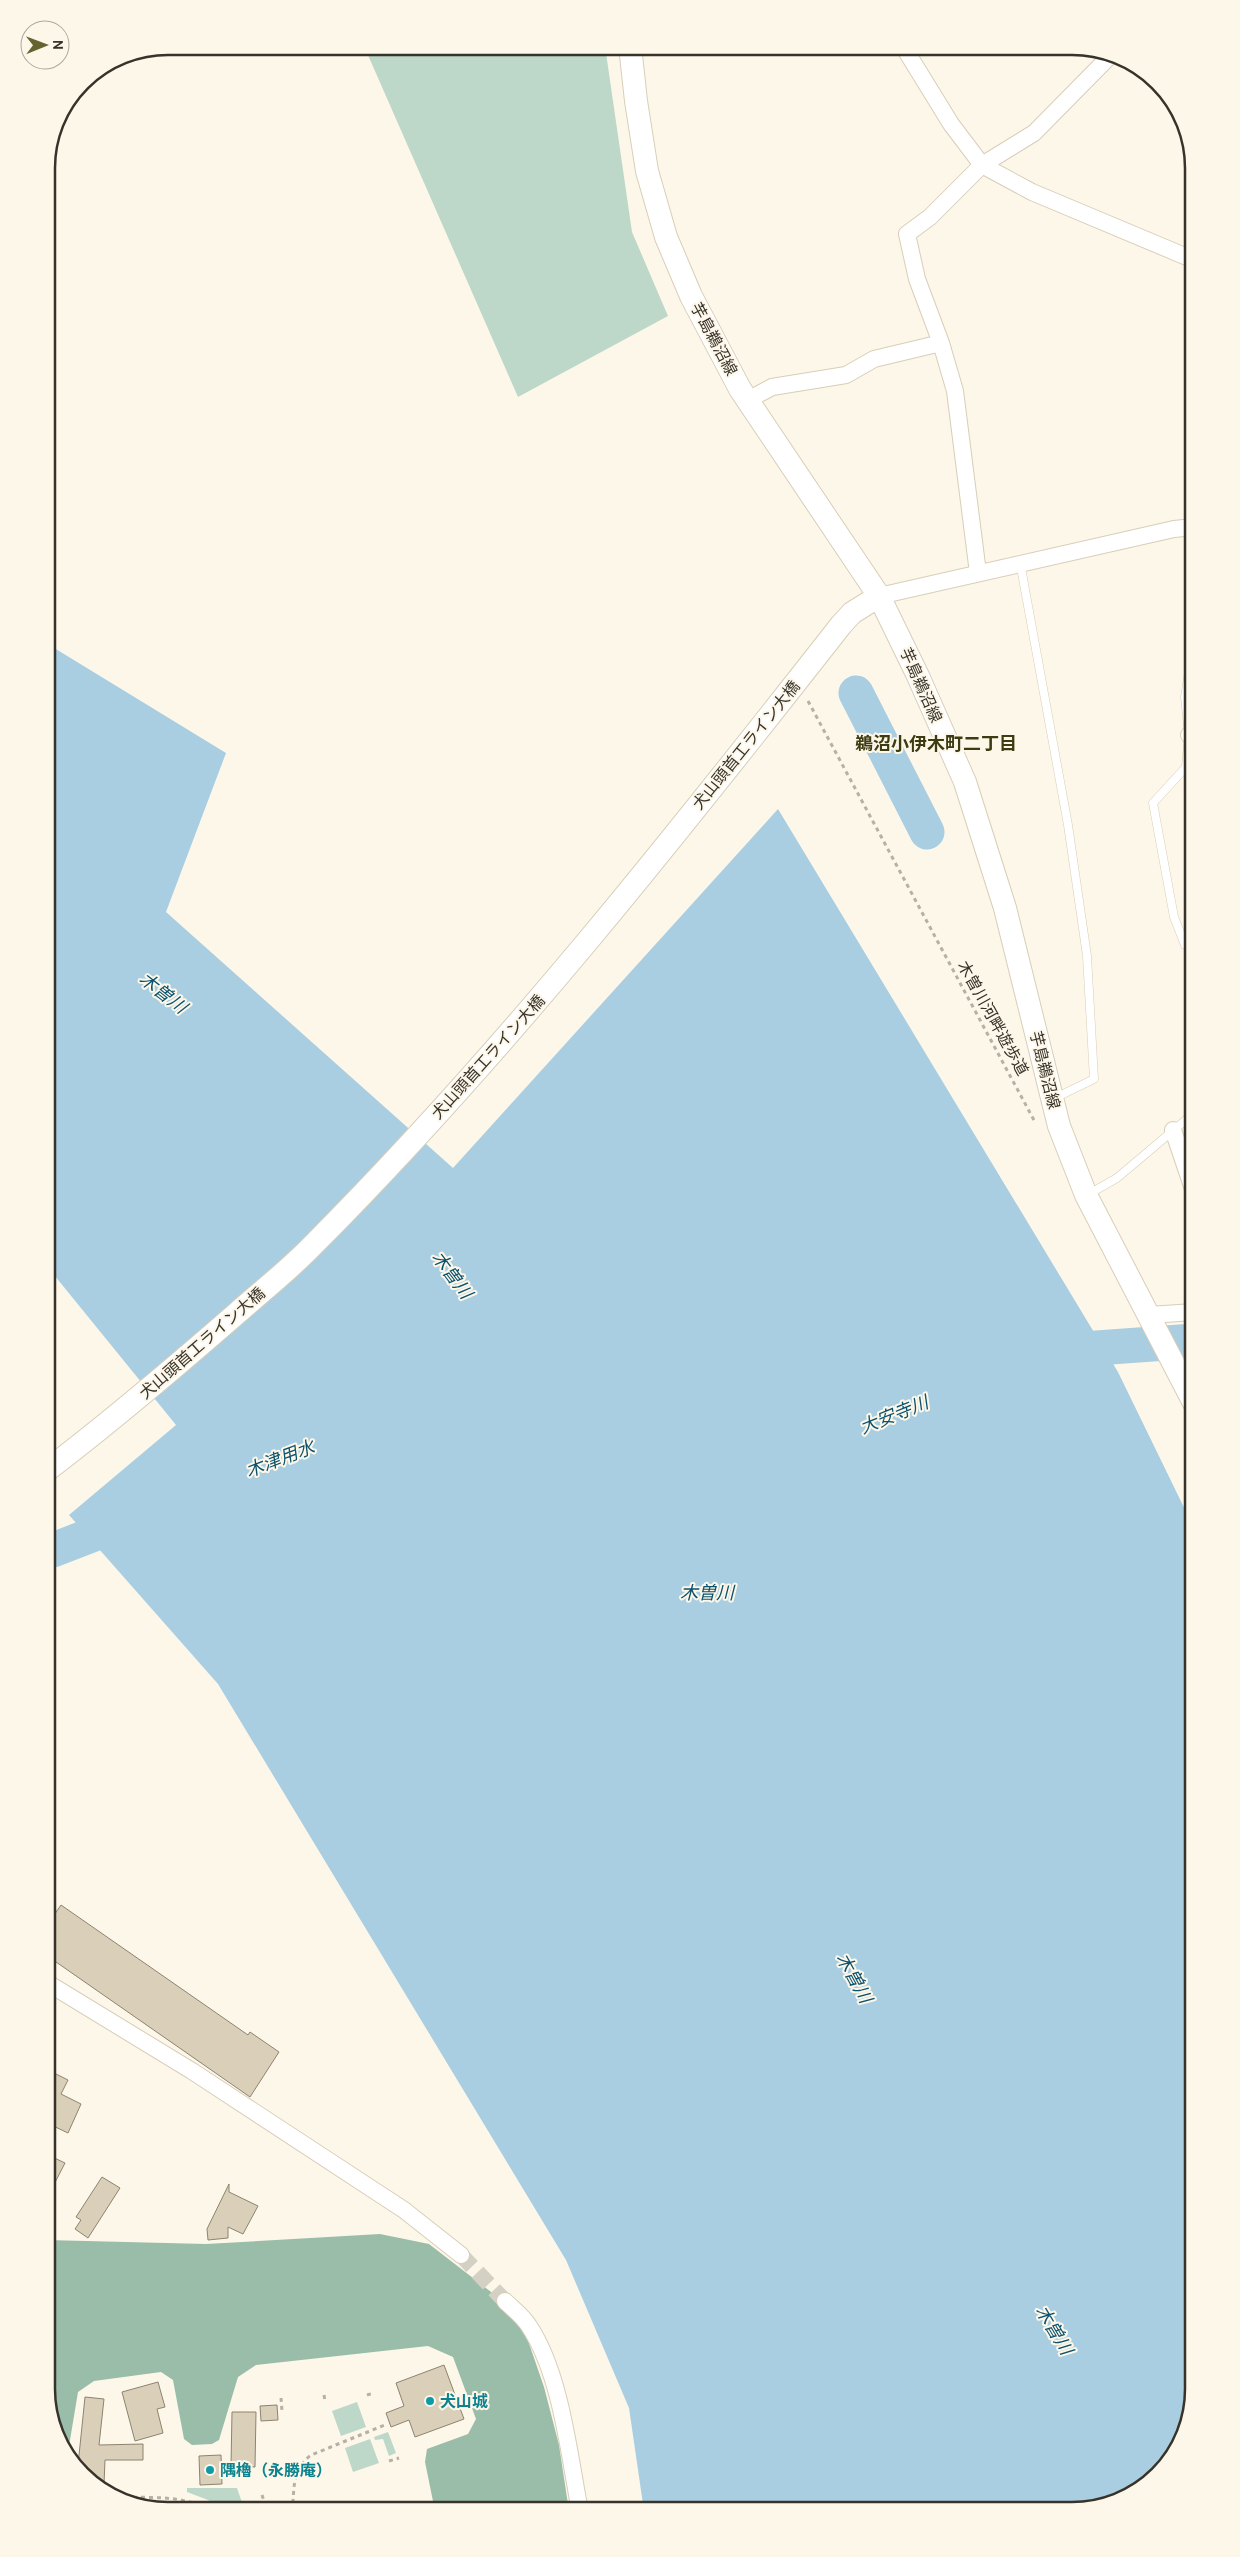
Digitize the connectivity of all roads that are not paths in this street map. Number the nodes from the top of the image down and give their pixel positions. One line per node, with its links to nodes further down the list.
1 (631, 55): 7 (main road, 芋島鵜沼線)
2 (909, 55): 4 (street)
3 (1106, 60): 4 (street)
4 (982, 165): 5 (street); 6 (street)
5 (1185, 256)
6 (941, 343): 7 (street); 10 (street)
7 (748, 400): 11 (main road, 芋島鵜沼線)
8 (1185, 528): 9 (street)
9 (1020, 562): 10 (street); 14 (lane)
10 (978, 573): 11 (street)
11 (879, 596): 14 (main road, 芋島鵜沼線); 22 (main road, 犬山頭首工ライン大橋)
12 (1185, 769): 13 (lane)
13 (1185, 945)
14 (1052, 1099): 18 (main road, 芋島鵜沼線)
15 (1185, 1120): 16 (lane)
16 (1173, 1130): 17 (street); 18 (lane)
17 (1185, 1165)
18 (1086, 1195): 20 (main road, 芋島鵜沼線)
19 (1185, 1314): 20 (street)
20 (1152, 1320): 21 (main road, 芋島鵜沼線)
21 (1185, 1386)
22 (55, 1463)
23 (55, 1987): 24 (street)
24 (460, 2255)
25 (505, 2301): 26 (street)
26 (578, 2502)

